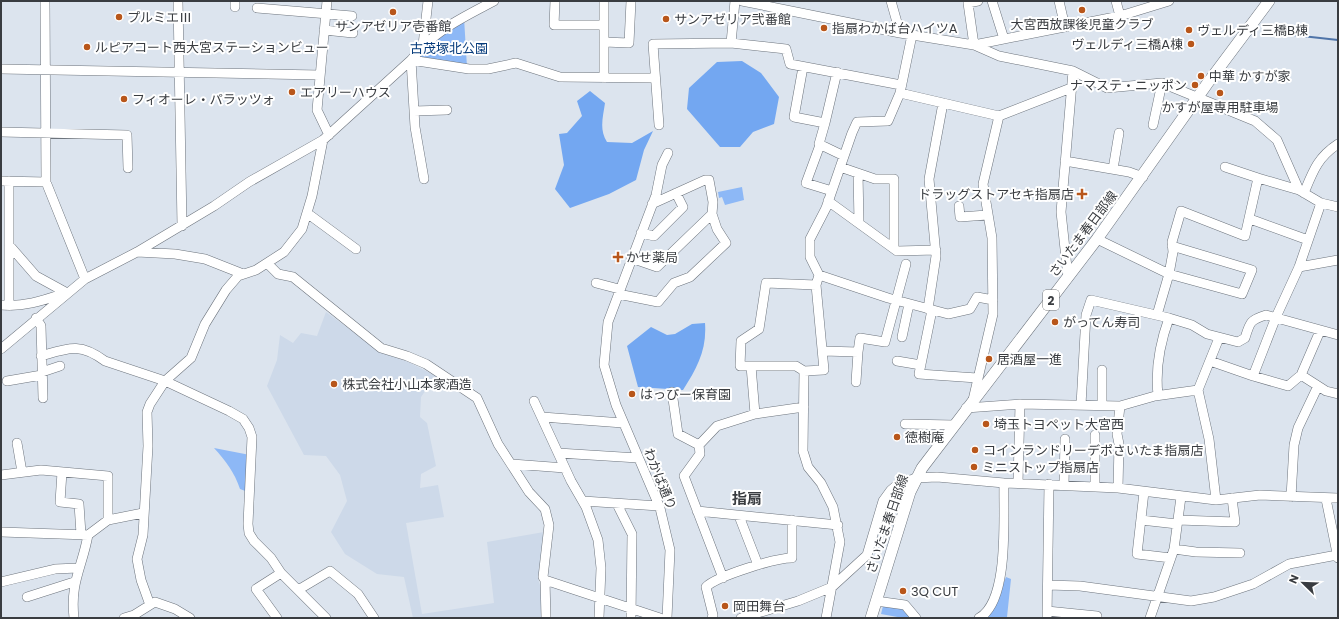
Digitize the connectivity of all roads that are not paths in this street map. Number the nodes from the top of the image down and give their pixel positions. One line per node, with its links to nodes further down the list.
1 (45, 1): 37 (street)
2 (178, 1): 40 (street)
3 (327, 1): 20 (street)
4 (428, 1): 32 (street)
5 (494, 1): 32 (street)
6 (555, 1): 23 (street)
7 (604, 1): 23 (street)
8 (631, 1): 30 (street)
9 (735, 1): 31 (street)
10 (891, 1): 27 (street)
11 (978, 1): 33 (street)
12 (1060, 1): 24 (street)
13 (1116, 1): 22 (street)
14 (1170, 1): 22 (street)
15 (1269, 1): 47 (main road, さいたま春日部線 / 2)
16 (746, 2): 18 (street)
17 (994, 2): 29 (street)
18 (791, 6): 27 (street)
19 (257, 8): 20 (street)
20 (325, 14): 21 (street); 25 (street)
21 (352, 16)
22 (1120, 16): 24 (street)
23 (604, 25): 30 (street)
24 (1065, 27): 29 (street)
25 (324, 30): 26 (street); 41 (street)
26 (353, 33)
27 (900, 33): 28 (street)
28 (912, 35): 33 (street); 46 (street)
29 (1004, 39): 33 (street)
30 (604, 42): 42 (street)
31 (731, 43): 35 (street); 43 (street)
32 (423, 45): 34 (street)
33 (974, 45): 38 (street)
34 (411, 60): 42 (street); 49 (street); 58 (street)
35 (803, 67): 39 (street); 52 (street)
36 (1, 68): 37 (street)
37 (45, 70): 40 (street); 57 (street)
38 (1073, 71): 44 (street); 45 (street)
39 (837, 72): 46 (street); 52 (street)
40 (179, 73): 41 (street); 88 (street)
41 (320, 75): 58 (street)
42 (604, 78): 43 (street)
43 (655, 78): 53 (street)
44 (1162, 83): 47 (street); 54 (street)
45 (1071, 88): 51 (street); 63 (street)
46 (901, 89): 48 (street); 62 (street)
47 (1197, 98): 69 (main road, さいたま春日部線 / 2); 75 (street)
48 (943, 103): 51 (street); 96 (street)
49 (414, 110): 50 (street); 71 (street)
50 (447, 110)
51 (999, 116): 84 (street)
52 (825, 123): 60 (street)
53 (659, 125)
54 (1153, 125)
55 (1, 132): 57 (street)
56 (1119, 133): 67 (street)
57 (46, 135): 66 (street); 73 (street)
58 (326, 138): 82 (street); 88 (street)
59 (1338, 144): 75 (street)
60 (820, 145): 62 (street); 74 (street)
61 (668, 153): 79 (street, わかば通り)
62 (844, 156): 65 (street)
63 (1065, 161): 67 (street); 106 (street)
64 (1225, 166): 70 (street)
65 (840, 167): 68 (street); 74 (street)
66 (128, 168)
67 (1113, 169): 69 (street)
68 (858, 173): 87 (street); 94 (street)
69 (1143, 177): 90 (main road, さいたま春日部線 / 2)
70 (1258, 178): 75 (street); 85 (street)
71 (424, 179)
72 (5, 181): 73 (street); 86 (street)
73 (46, 182): 107 (street)
74 (832, 191): 77 (street)
75 (1302, 192): 78 (street)
76 (676, 193): 79 (street); 83 (street); 89 (street)
77 (828, 201): 87 (street); 105 (street)
78 (1321, 203): 80 (street); 91 (street)
79 (652, 204): 89 (street, わかば通り)
80 (1337, 204)
81 (960, 206): 84 (street)
82 (307, 213): 95 (street); 100 (street)
83 (712, 214): 98 (street); 111 (street)
84 (987, 215): 113 (street)
85 (1250, 219): 91 (street); 93 (street)
86 (5, 223): 92 (street)
87 (859, 223): 94 (street)
88 (182, 226): 97 (street)
89 (641, 233): 98 (street, わかば通り)
90 (1097, 239): 104 (street); 106 (main road, さいたま春日部線 / 2)
91 (1308, 240): 102 (street)
92 (9, 245): 110 (street); 115 (street)
93 (1172, 246): 104 (street); 104 (street)
94 (894, 248): 96 (street)
95 (356, 249)
96 (936, 250): 116 (street)
97 (137, 252): 103 (street); 107 (street)
98 (631, 258): 111 (street, わかば通り)
99 (1338, 260): 102 (street)
100 (268, 264): 103 (street); 167 (street)
101 (906, 264): 112 (street)
102 (1299, 267): 118 (street)
103 (243, 274): 141 (street)
104 (1169, 274): 117 (street)
105 (819, 275): 109 (street); 112 (street)
106 (1068, 277): 150 (main road, さいたま春日部線 / 2)
107 (85, 279): 110 (street)
108 (596, 283): 111 (street)
109 (816, 285): 126 (street); 133 (street)
110 (67, 292): 115 (street); 119 (street)
111 (619, 292): 158 (street, わかば通り)
112 (895, 300): 114 (street); 127 (street)
113 (993, 300): 116 (street); 139 (street)
114 (909, 304): 116 (street); 123 (street)
115 (5, 305)
116 (930, 310): 131 (street)
117 (1157, 315): 120 (street); 152 (street)
118 (1276, 317): 121 (street); 124 (street); 138 (street)
119 (36, 318): 125 (street); 128 (street)
120 (1168, 318): 124 (street); 147 (street)
121 (1320, 331): 122 (street); 137 (street)
122 (1338, 336)
123 (902, 337)
124 (1218, 338): 130 (street)
125 (1, 349)
126 (823, 351): 127 (street); 135 (street)
127 (858, 352): 142 (street)
128 (41, 356): 136 (street); 141 (street)
129 (897, 361): 131 (street)
130 (1210, 361): 138 (street); 144 (street)
131 (921, 365): 139 (street)
132 (60, 366): 136 (street)
133 (751, 366): 135 (street); 156 (street)
134 (1102, 370): 153 (street)
135 (804, 371): 155 (street)
136 (42, 373): 140 (street); 148 (street)
137 (1301, 375): 138 (street); 143 (street)
138 (1253, 376)
139 (977, 378): 150 (street)
140 (7, 381)
141 (165, 381): 190 (street); 206 (street)
142 (856, 382)
143 (1318, 386): 146 (street); 181 (street)
144 (1198, 390): 147 (street); 185 (street)
145 (672, 392): 164 (street)
146 (1338, 394)
147 (1158, 395): 154 (street)
148 (43, 398)
149 (534, 401): 157 (street)
150 (970, 404): 151 (street); 160 (main road, さいたま春日部線 / 2)
151 (1020, 404): 152 (street); 174 (street)
152 (1081, 405): 153 (street)
153 (1102, 405): 154 (street)
154 (1120, 406): 178 (street)
155 (804, 407): 156 (street); 196 (street)
156 (755, 414): 164 (street)
157 (542, 417): 158 (street); 165 (street)
158 (623, 423): 166 (street, わかば通り)
159 (905, 424): 160 (street)
160 (954, 425): 172 (main road, さいたま春日部線 / 2)
161 (1095, 435): 177 (street)
162 (1065, 439): 176 (street)
163 (17, 443): 169 (street)
164 (699, 445): 189 (street)
165 (558, 453): 166 (street); 168 (street)
166 (638, 458): 188 (street, わかば通り)
167 (512, 464): 168 (street); 208 (street)
168 (565, 468): 186 (street)
169 (22, 472): 170 (street); 171 (street)
170 (62, 472): 192 (street); 198 (street)
171 (1, 475)
172 (916, 478): 173 (street); 212 (street); 217 (main road, さいたま春日部線 / 2)
173 (1004, 483): 174 (street); 237 (street)
174 (1018, 483): 175 (street)
175 (1049, 484): 176 (street); 211 (street)
176 (1064, 485): 177 (street)
177 (1095, 487): 178 (street)
178 (1118, 488): 179 (street)
179 (1144, 492): 180 (street); 194 (street)
180 (1181, 497): 185 (street); 195 (street)
181 (1291, 497): 182 (street); 184 (street)
182 (1232, 498): 185 (street); 195 (street)
183 (1338, 498): 184 (street)
184 (1326, 499): 199 (street)
185 (1216, 500)
186 (583, 502): 187 (street); 216 (street)
187 (617, 504): 188 (street); 219 (street)
188 (659, 506): 231 (street, わかば通り)
189 (697, 511): 191 (street); 207 (street)
190 (143, 513): 192 (street); 218 (street)
191 (740, 516): 193 (street); 204 (street)
192 (108, 520): 198 (street)
193 (792, 520): 196 (street); 204 (street)
194 (1141, 520): 195 (street); 203 (street)
195 (1178, 522): 200 (street)
196 (838, 525): 212 (street)
197 (1, 532): 198 (street)
198 (84, 534): 205 (street)
199 (1336, 534): 202 (street)
200 (1174, 549): 201 (street); 203 (street)
201 (1240, 553)
202 (1337, 557): 215 (street)
203 (1171, 558): 215 (street)
204 (758, 566): 207 (street)
205 (78, 568): 209 (street); 210 (street)
206 (281, 573): 213 (street); 225 (street)
207 (723, 578): 232 (street)
208 (545, 580): 216 (street); 228 (street)
209 (1, 582)
210 (74, 582): 214 (street); 222 (street)
211 (1048, 585): 215 (street); 220 (street)
212 (832, 587): 233 (street); 234 (street)
213 (298, 590): 226 (street); 227 (street)
214 (27, 597)
215 (1157, 597): 238 (street)
216 (600, 598): 219 (street); 229 (street)
217 (876, 601): 235 (main road, さいたま春日部線 / 2); 236 (street)
218 (150, 605): 223 (street); 224 (street)
219 (631, 614): 230 (street)
220 (1047, 615): 221 (street)
221 (1096, 616)
222 (74, 618)
223 (124, 618)
224 (190, 618)
225 (277, 618)
226 (326, 618)
227 (374, 618)
228 (546, 618)
229 (599, 618)
230 (660, 618)
231 (667, 618)
232 (712, 618)
233 (741, 618)
234 (826, 618)
235 (871, 618)
236 (916, 618)
237 (979, 618)
238 (1150, 618)

